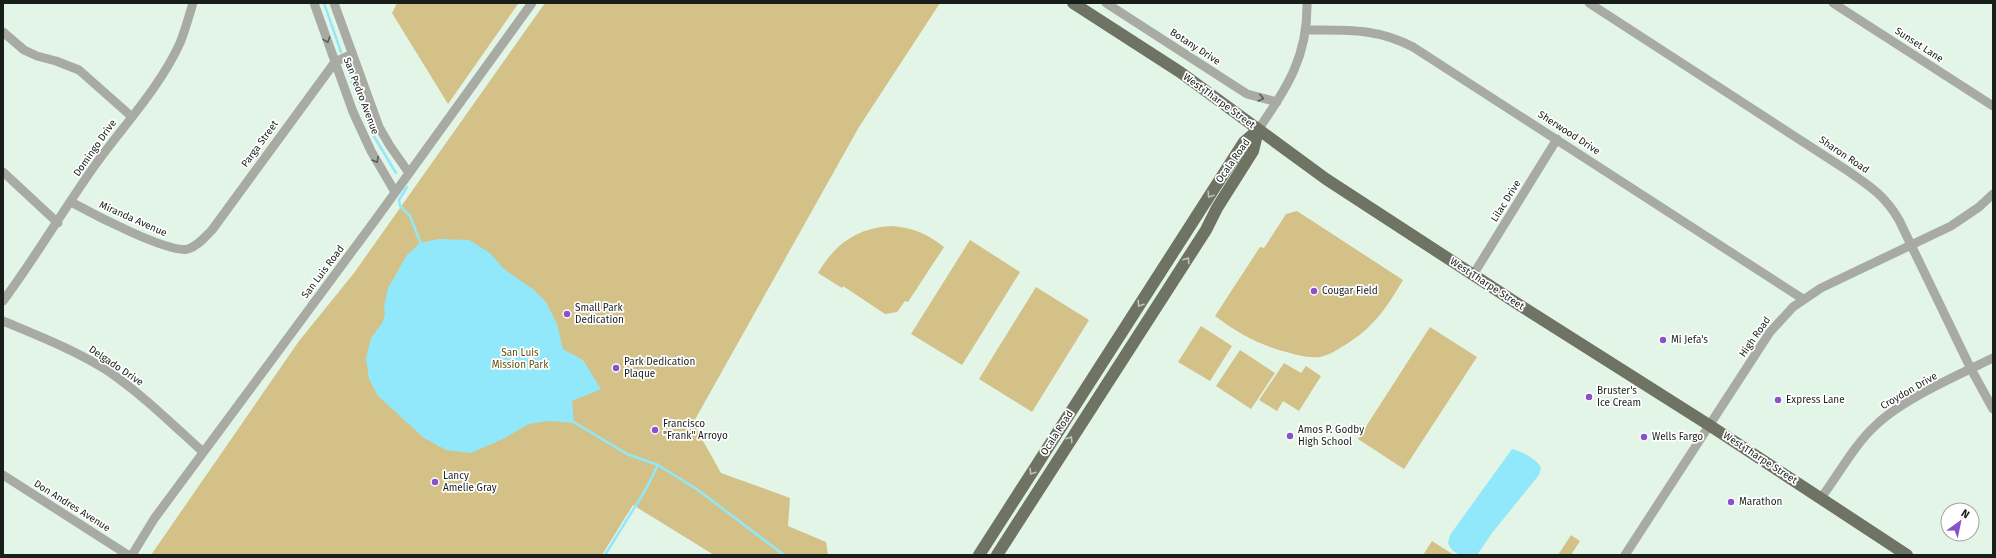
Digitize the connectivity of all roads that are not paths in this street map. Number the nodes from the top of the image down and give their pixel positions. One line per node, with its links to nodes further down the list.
1 (192, 3): 16 (street, Domingo Drive)
2 (314, 3): 13 (street, San Pedro Avenue, one-way to 13)
3 (334, 3): 12 (street, San Pedro Avenue)
4 (532, 3): 20 (street, San Luis Road)
5 (1073, 3): 17 (main road, West Tharpe Street)
6 (1106, 3): 14 (street, Botany Drive, one-way to 14)
7 (1307, 3): 10 (street)
8 (1589, 3): 25 (street, Sharon Road)
9 (1833, 3): 15 (street, Sunset Lane)
10 (1307, 30): 14 (street); 18 (street, Sherwood Drive)
11 (3, 32): 16 (street)
12 (352, 54): 13 (street, Parga Street); 20 (street, San Pedro Avenue)
13 (335, 62): 21 (street, San Pedro Avenue, one-way to 21); 26 (street, Parga Street)
14 (1277, 102): 17 (street)
15 (1993, 106)
16 (131, 116): 23 (street, Domingo Drive)
17 (1258, 130): 27 (main road, Ocala Road, one-way to 27); 28 (main road, West Tharpe Street); 29 (main road, Ocala Road, one-way to 17)
18 (1557, 139): 28 (street, Lilac Drive); 30 (street, Sherwood Drive)
19 (3, 172): 24 (street)
20 (409, 173): 21 (street, San Luis Road)
21 (395, 192): 37 (street, San Luis Road)
22 (1993, 194): 25 (street, High Road)
23 (71, 202): 24 (street, Domingo Drive); 26 (street, Miranda Avenue)
24 (58, 222): 31 (street, Domingo Drive)
25 (1911, 245): 30 (street, High Road); 34 (street, Sharon Road)
26 (187, 249)
27 (1162, 270): 29 (main road); 39 (main road, Ocala Road, one-way to 39)
28 (1473, 275): 36 (main road, West Tharpe Street)
29 (1175, 278): 41 (main road, Ocala Road, one-way to 29)
30 (1803, 299): 36 (street, High Road)
31 (3, 301)
32 (3, 321): 37 (street, Delgado Drive)
33 (1993, 358): 34 (street, Croydon Drive)
34 (1971, 369): 35 (street, Sharon Road); 40 (street, Croydon Drive)
35 (1993, 409)
36 (1709, 425): 40 (main road, West Tharpe Street); 48 (street, High Road)
37 (203, 452): 45 (street, San Luis Road)
38 (3, 475): 44 (street, Don Andres Avenue)
39 (1016, 497): 41 (main road); 42 (main road, Ocala Road)
40 (1821, 498): 49 (main road, West Tharpe Street)
41 (1028, 505): 43 (main road, Ocala Road)
42 (1005, 514): 43 (main road); 46 (main road, Ocala Road)
43 (1018, 522): 47 (main road, Ocala Road)
44 (128, 555)
45 (132, 555)
46 (979, 555)
47 (997, 555)
48 (1625, 555)
49 (1907, 555)

